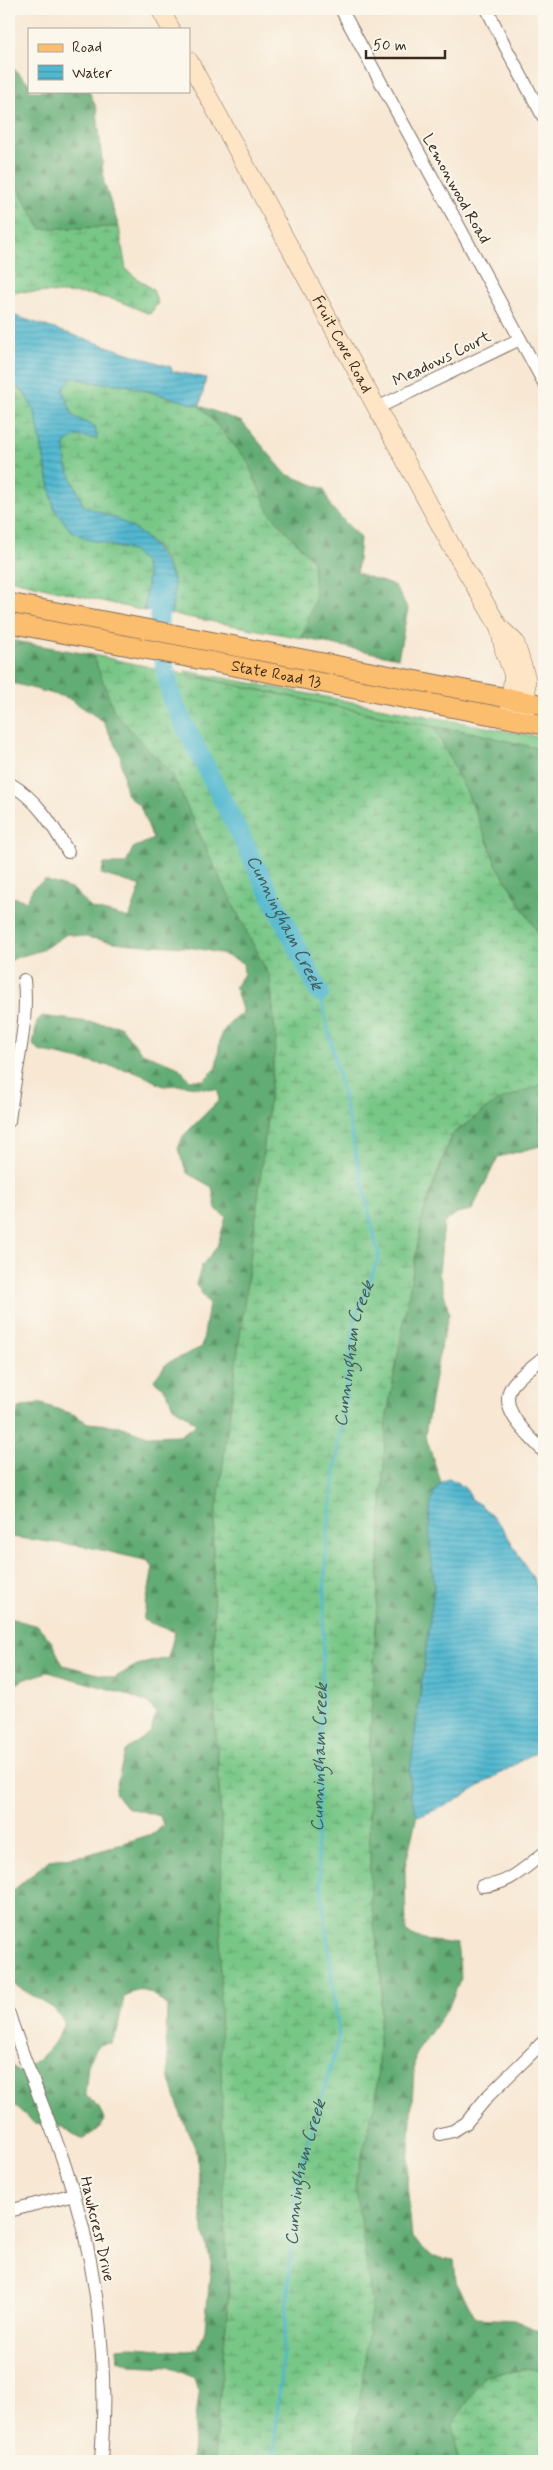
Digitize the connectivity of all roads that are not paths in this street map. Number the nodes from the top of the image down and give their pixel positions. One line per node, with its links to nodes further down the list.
1 (160, 9): 4 (street)
2 (341, 9): 8 (street, Lemonwood Road)
3 (487, 9): 6 (street)
4 (170, 28)
5 (190, 64): 10 (street, Fruit Cove Road)
6 (541, 102): 7 (street)
7 (544, 118)
8 (520, 339): 9 (street, Lemonwood Road); 10 (street, Meadows Court)
9 (544, 383)
10 (378, 408): 13 (street, Fruit Cove Road)
11 (9, 603): 13 (main road, State Road 13)
12 (9, 623): 14 (main road, State Road 13)
13 (528, 702): 14 (street, Fruit Cove Road)
14 (516, 720): 15 (main road, State Road 13)
15 (544, 725)
16 (9, 783): 17 (street)
17 (68, 852)
18 (24, 980): 19 (street)
19 (9, 1121)
20 (544, 1357): 21 (street)
21 (544, 1452)
22 (544, 1854): 23 (street)
23 (482, 1886)
24 (9, 2014): 27 (street, Hawkcrest Drive)
25 (544, 2041): 26 (street)
26 (440, 2134)
27 (74, 2194): 28 (street); 29 (street, Hawkcrest Drive)
28 (9, 2211)
29 (101, 2461)

